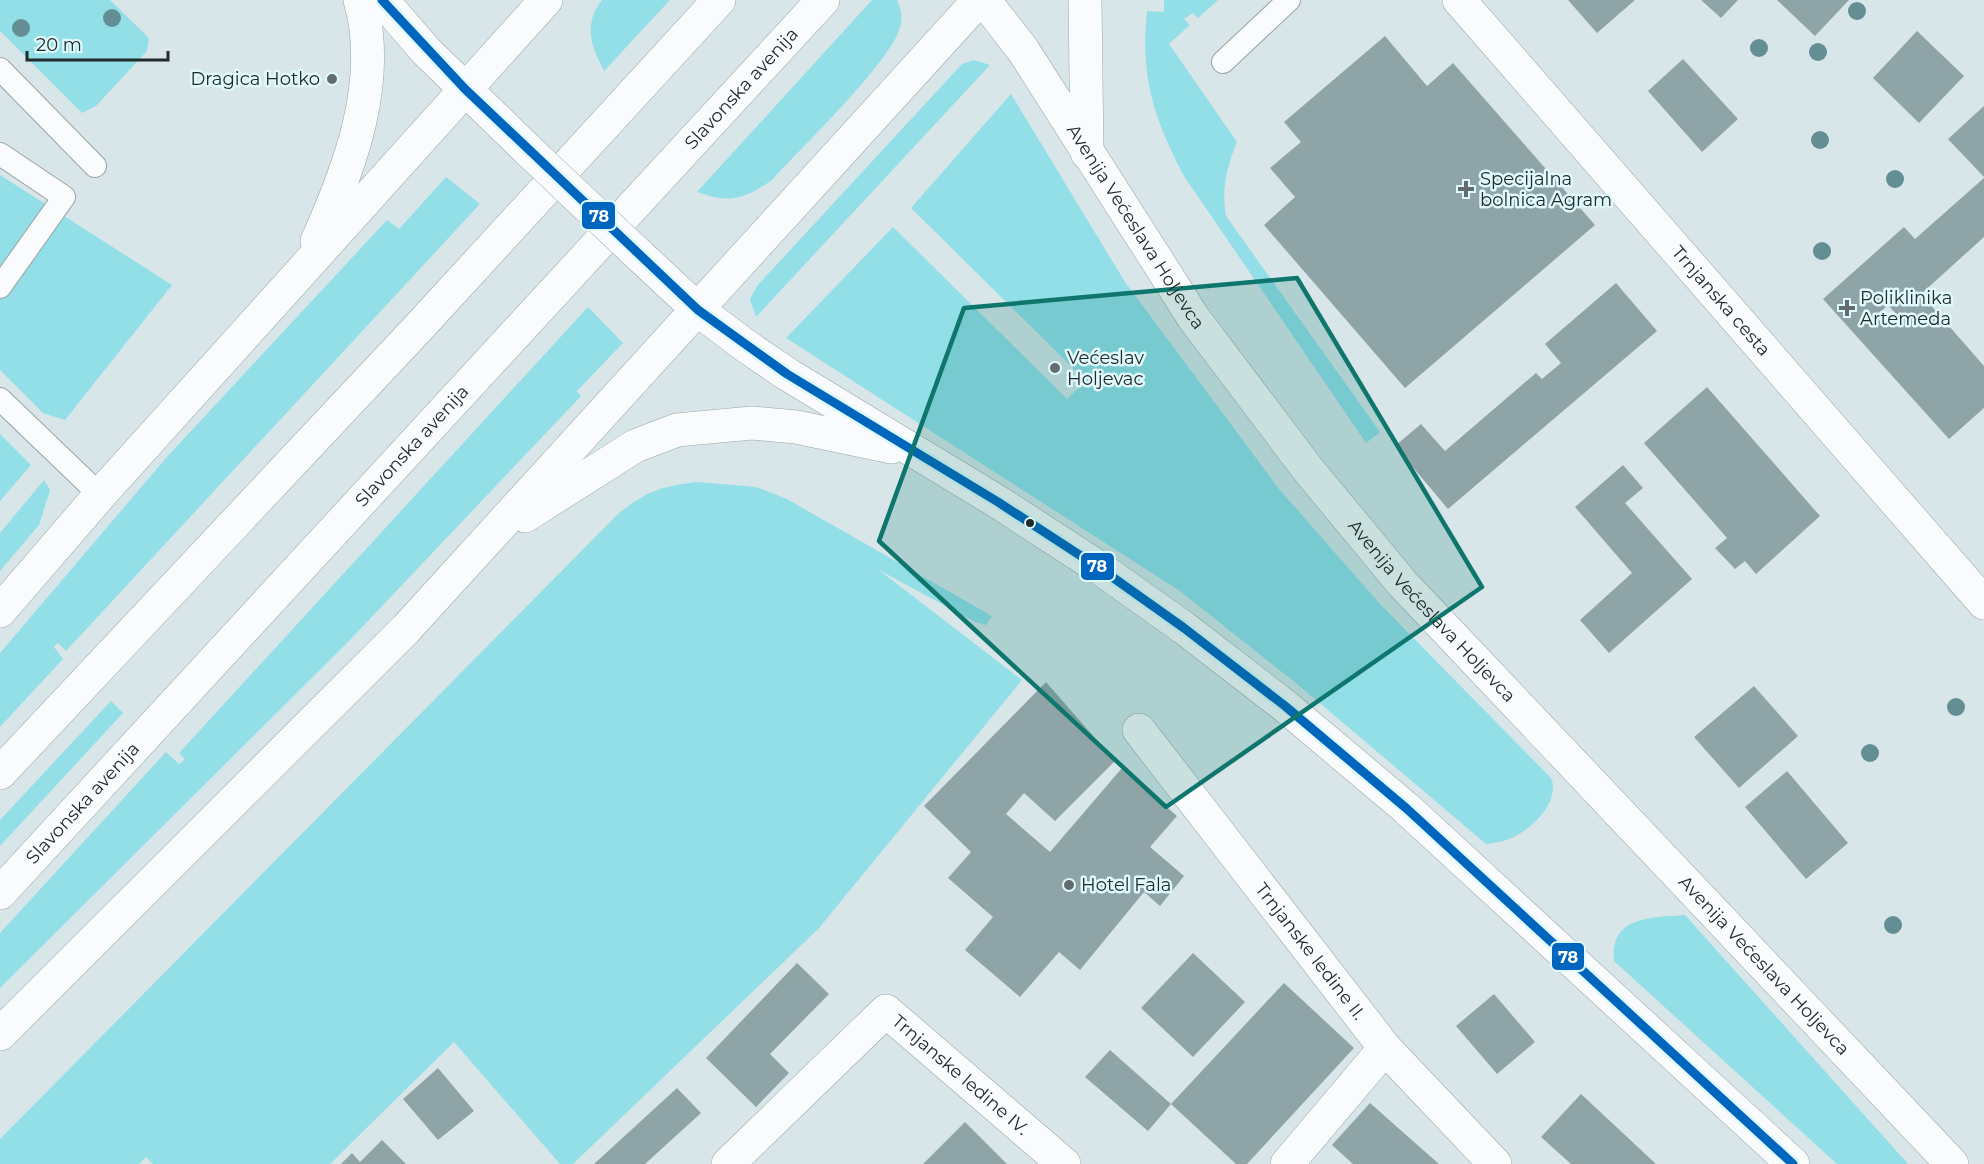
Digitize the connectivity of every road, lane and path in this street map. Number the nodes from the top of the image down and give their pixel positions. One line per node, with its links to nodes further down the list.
1 (360, 0): 17 (main road)
2 (382, 0): 13 (main road)
3 (546, 0): 13 (main road)
4 (719, 0): 27 (main road)
5 (823, 0): 28 (main road, Slavonska avenija)
6 (979, 0): 19 (main road)
7 (984, 0): 15 (main road, Avenija Većeslava Holjevca)
8 (1085, 0): 15 (main road)
9 (1289, 0): 11 (lane)
10 (1459, 0): 24 (main road, Trnjanska cesta)
11 (1223, 62)
12 (0, 69): 16 (lane)
13 (465, 89): 17 (main road); 19 (main road, bridge)
14 (0, 154): 18 (lane)
15 (1087, 154): 36 (main road, Avenija Većeslava Holjevca)
16 (95, 166)
17 (304, 270): 22 (main road)
18 (0, 287)
19 (698, 310): 21 (main road); 23 (main road)
20 (0, 399): 22 (lane)
21 (918, 453): 23 (main road); 35 (main road)
22 (100, 495): 25 (main road)
23 (482, 545): 29 (main road)
24 (1984, 603)
25 (0, 611)
26 (1139, 730): 30 (main road, Trnjanske ledine II.)
27 (0, 772)
28 (0, 893)
29 (0, 1035)
30 (1385, 1048): 33 (main road); 34 (main road, Trnjanske ledine II.)
31 (728, 1164): 32 (main road, Trnjanske ledine IV.)
32 (1064, 1164)
33 (1287, 1164)
34 (1495, 1164)
35 (1793, 1164)
36 (1952, 1164)

